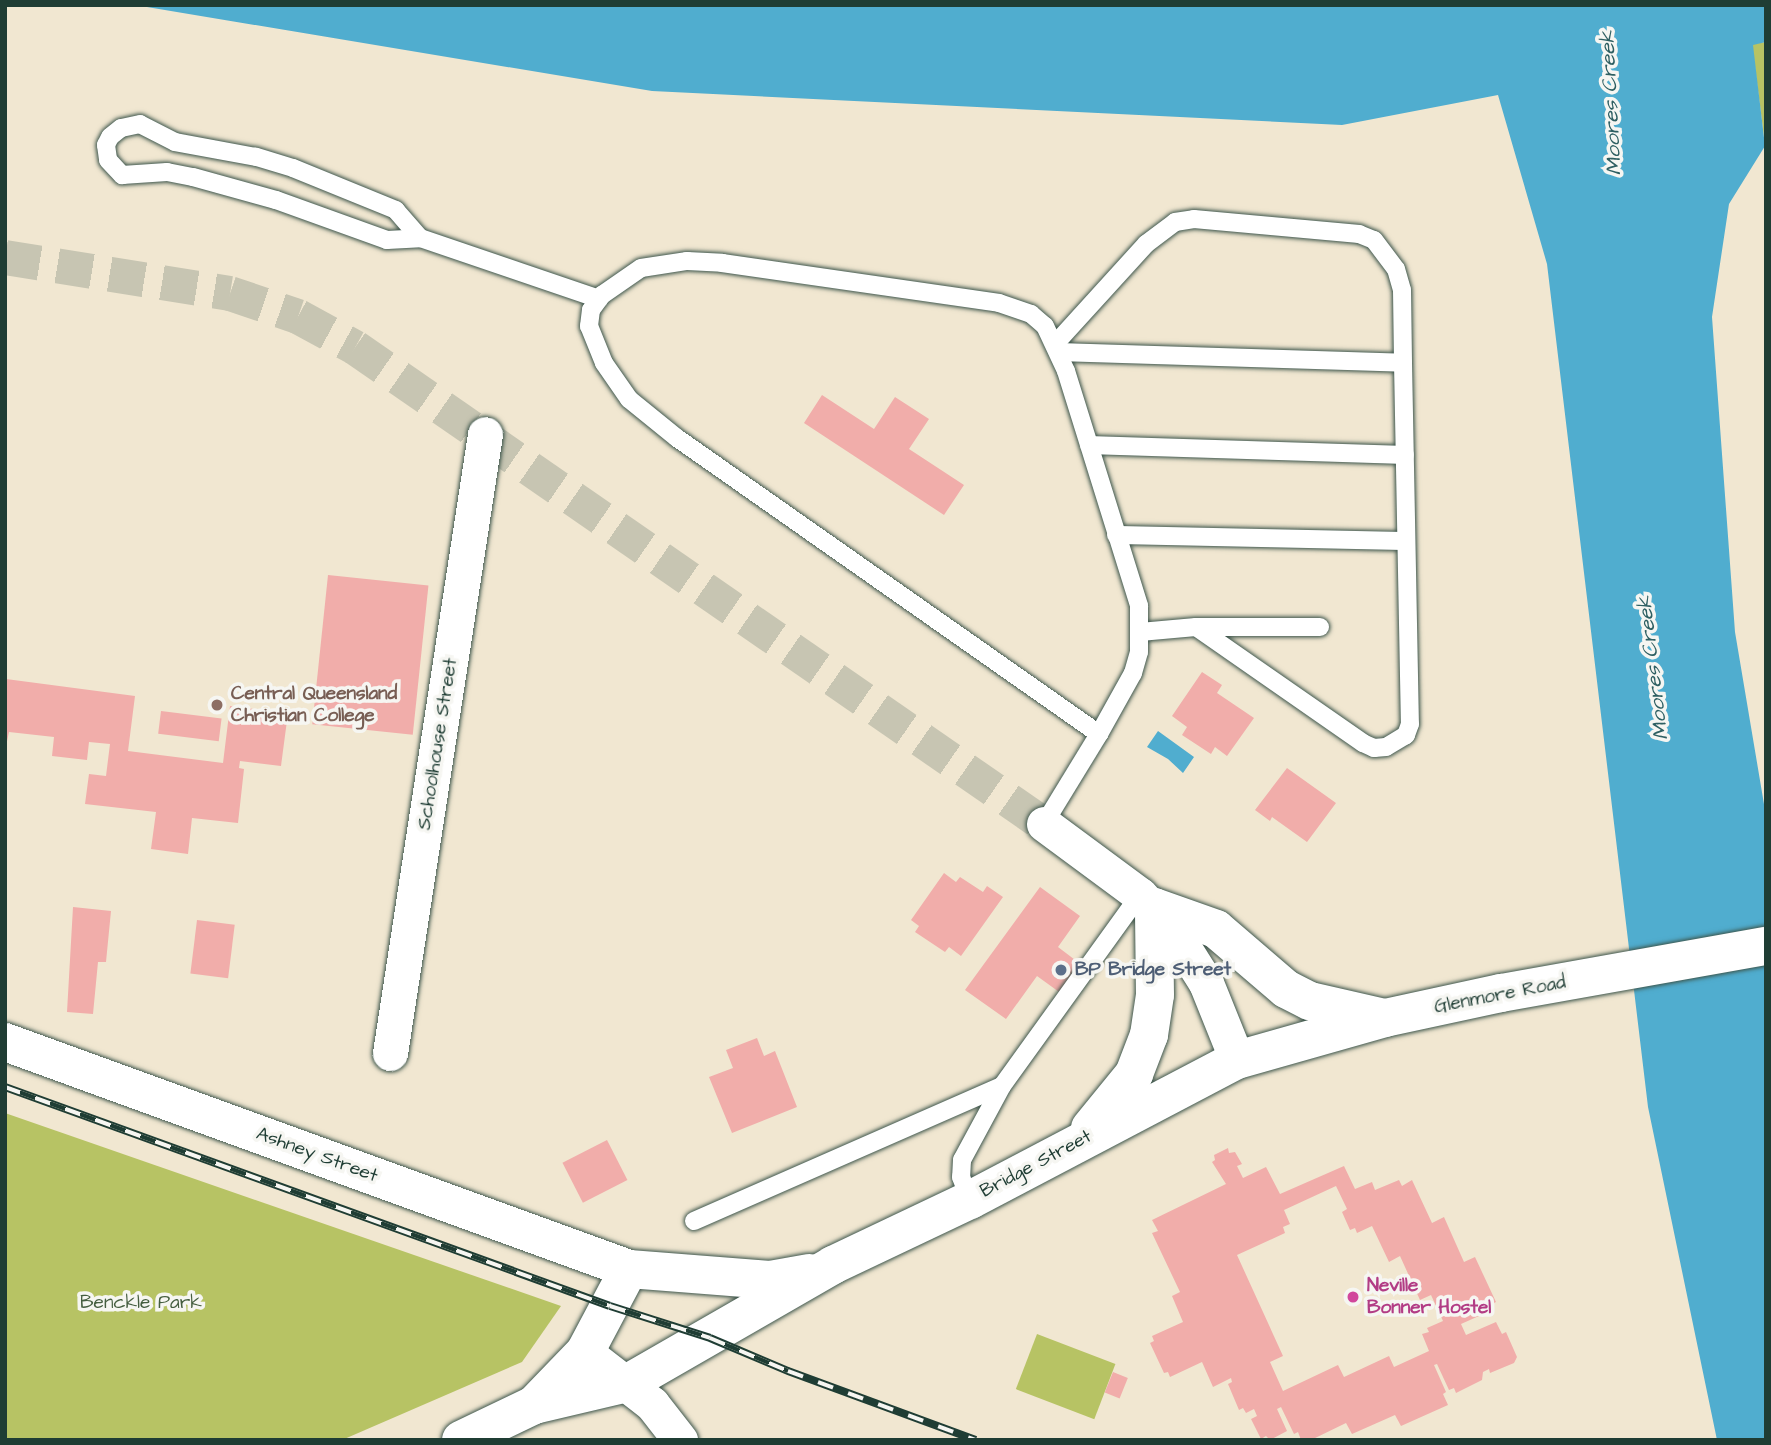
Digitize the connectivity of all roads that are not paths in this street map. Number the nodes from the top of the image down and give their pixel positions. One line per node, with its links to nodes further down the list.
1 (420, 238): 1 (lane); 2 (lane)
2 (599, 299): 3 (lane); 13 (lane)
3 (1057, 348): 4 (lane); 4 (lane); 6 (lane)
4 (1404, 363): 7 (lane)
5 (485, 434): 19 (street, Schoolhouse Street)
6 (1089, 445): 7 (lane); 8 (lane)
7 (1405, 456): 9 (lane)
8 (1116, 535): 9 (lane); 12 (lane)
9 (1406, 541): 10 (lane)
10 (1196, 627): 11 (lane); 12 (lane)
11 (1320, 627)
12 (1140, 632): 13 (lane)
13 (1099, 734): 14 (lane)
14 (1044, 824): 15 (street)
15 (1147, 901): 17 (street); 20 (street); 21 (lane); 22 (street)
16 (1766, 946): 17 (street, Glenmore Road)
17 (1385, 1018): 20 (street, Glenmore Road)
18 (5, 1042): 26 (street, Ashney Street)
19 (390, 1054)
20 (1237, 1060): 22 (street, Bridge Street)
21 (1002, 1086): 23 (lane); 24 (lane)
22 (1082, 1139): 23 (street, Bridge Street)
23 (970, 1200): 25 (street, Bridge Street)
24 (694, 1221)
25 (833, 1265): 26 (street, Bridge Street); 28 (street, Bridge Street)
26 (629, 1269): 27 (street, Bridge Street)
27 (584, 1352): 28 (street); 29 (street, Bridge Street)
28 (628, 1383): 29 (street, Bridge Street); 31 (street)
29 (534, 1405): 30 (street, Bridge Street)
30 (461, 1440)
31 (680, 1440)

